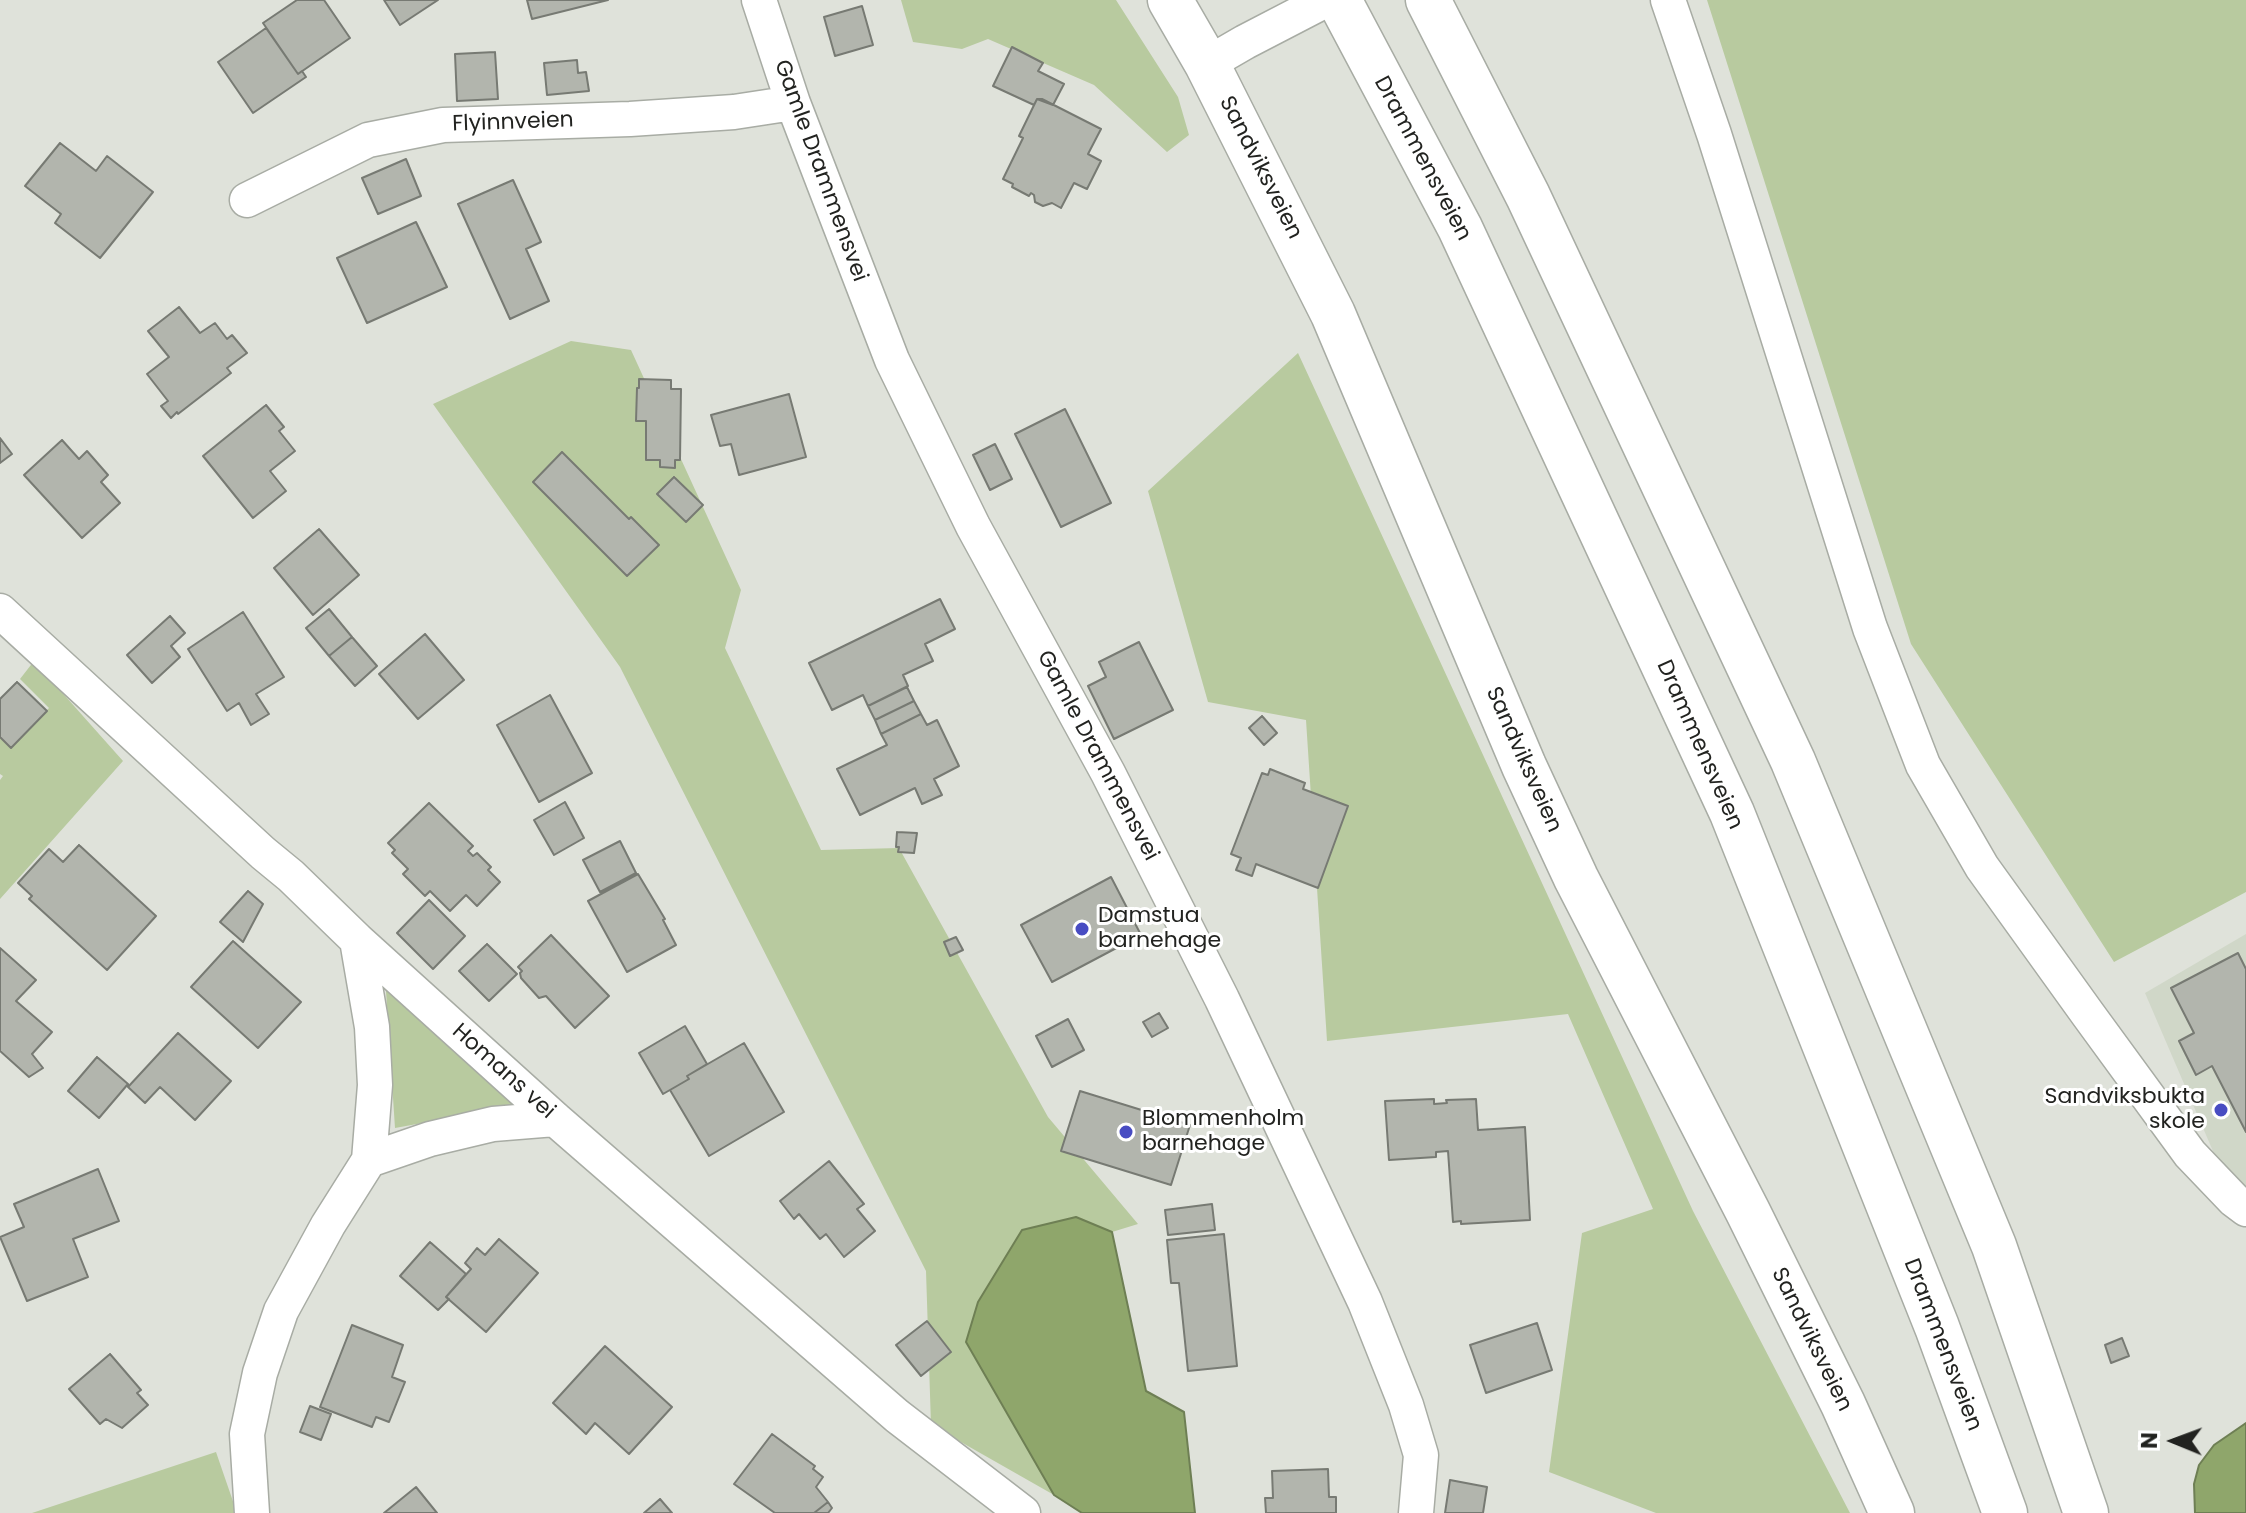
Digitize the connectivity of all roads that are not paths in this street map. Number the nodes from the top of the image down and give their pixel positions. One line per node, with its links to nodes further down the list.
1 (759, 0): 8 (street, Gamle Drammensvei)
2 (1170, 0): 7 (main road, Sandviksveien)
3 (1326, 0): 7 (street)
4 (1339, 0): 19 (main road, Drammensveien)
5 (1428, 0): 20 (main road)
6 (1668, 0): 14 (street)
7 (1207, 64): 18 (main road, Sandviksveien)
8 (793, 103): 9 (street, Flyinnveien); 17 (street, Gamle Drammensvei)
9 (247, 200)
10 (0, 611): 11 (street, Homans vei)
11 (357, 940): 12 (street, Homans vei); 13 (street)
12 (555, 1119): 13 (street); 16 (street, Homans vei)
13 (369, 1160): 15 (street)
14 (2246, 1209)
15 (252, 1513)
16 (1023, 1513)
17 (1416, 1513)
18 (1892, 1513)
19 (2005, 1513)
20 (2086, 1513)

